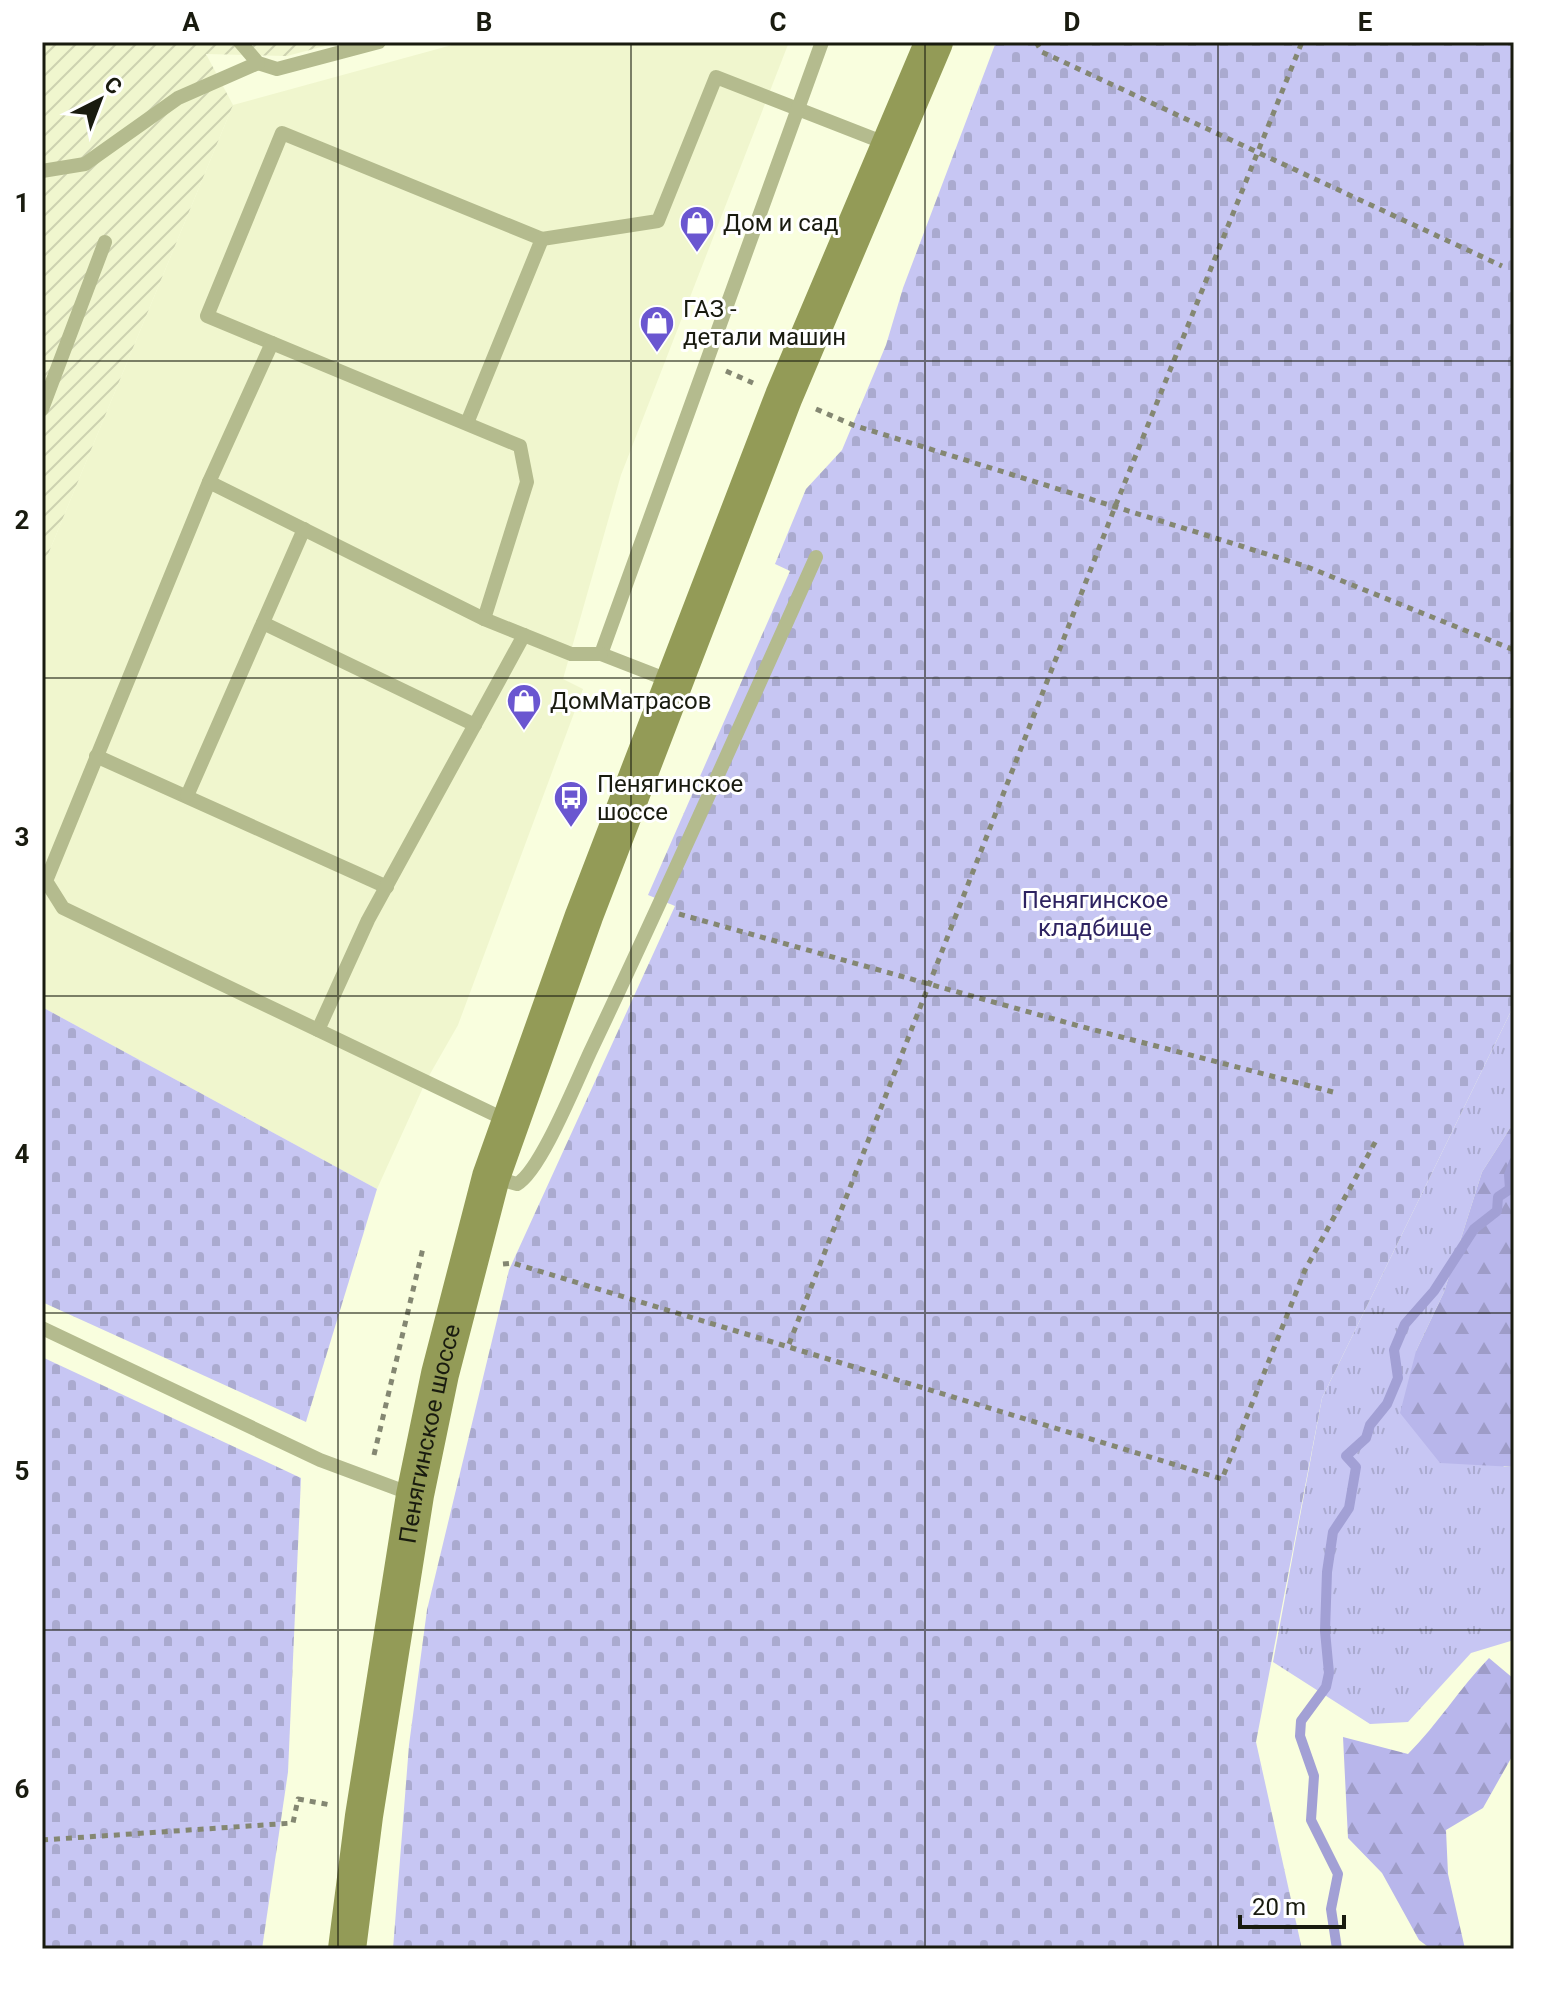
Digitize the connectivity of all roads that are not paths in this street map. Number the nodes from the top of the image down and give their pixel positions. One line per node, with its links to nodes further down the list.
1 (240, 42): 5 (lane)
2 (379, 42): 5 (lane)
3 (822, 42): 6 (lane)
4 (934, 42): 7 (main road, Пенягинское шоссе)
5 (258, 63): 8 (lane)
6 (798, 110): 7 (lane); 9 (lane); 20 (lane)
7 (890, 145): 21 (main road, Пенягинское шоссе)
8 (42, 171)
9 (542, 239): 11 (lane); 13 (lane)
10 (105, 242): 12 (lane)
11 (272, 343): 13 (lane); 14 (lane)
12 (42, 409)
13 (467, 423): 17 (lane)
14 (209, 482): 15 (lane); 23 (lane)
15 (304, 529): 17 (lane); 18 (lane)
16 (816, 557): 28 (lane)
17 (484, 619): 19 (lane)
18 (263, 623): 22 (lane); 24 (lane)
19 (524, 635): 20 (lane); 22 (lane)
20 (601, 654): 21 (lane)
21 (673, 682): 27 (main road, Пенягинское шоссе)
22 (475, 725): 25 (lane)
23 (96, 756): 24 (lane); 26 (lane)
24 (187, 796): 25 (lane)
25 (387, 887): 26 (lane)
26 (318, 1030): 27 (lane)
27 (510, 1121): 28 (main road, Пенягинское шоссе)
28 (491, 1177): 30 (main road, Пенягинское шоссе)
29 (42, 1328): 30 (lane)
30 (415, 1495): 31 (main road, Пенягинское шоссе)
31 (347, 1949)

